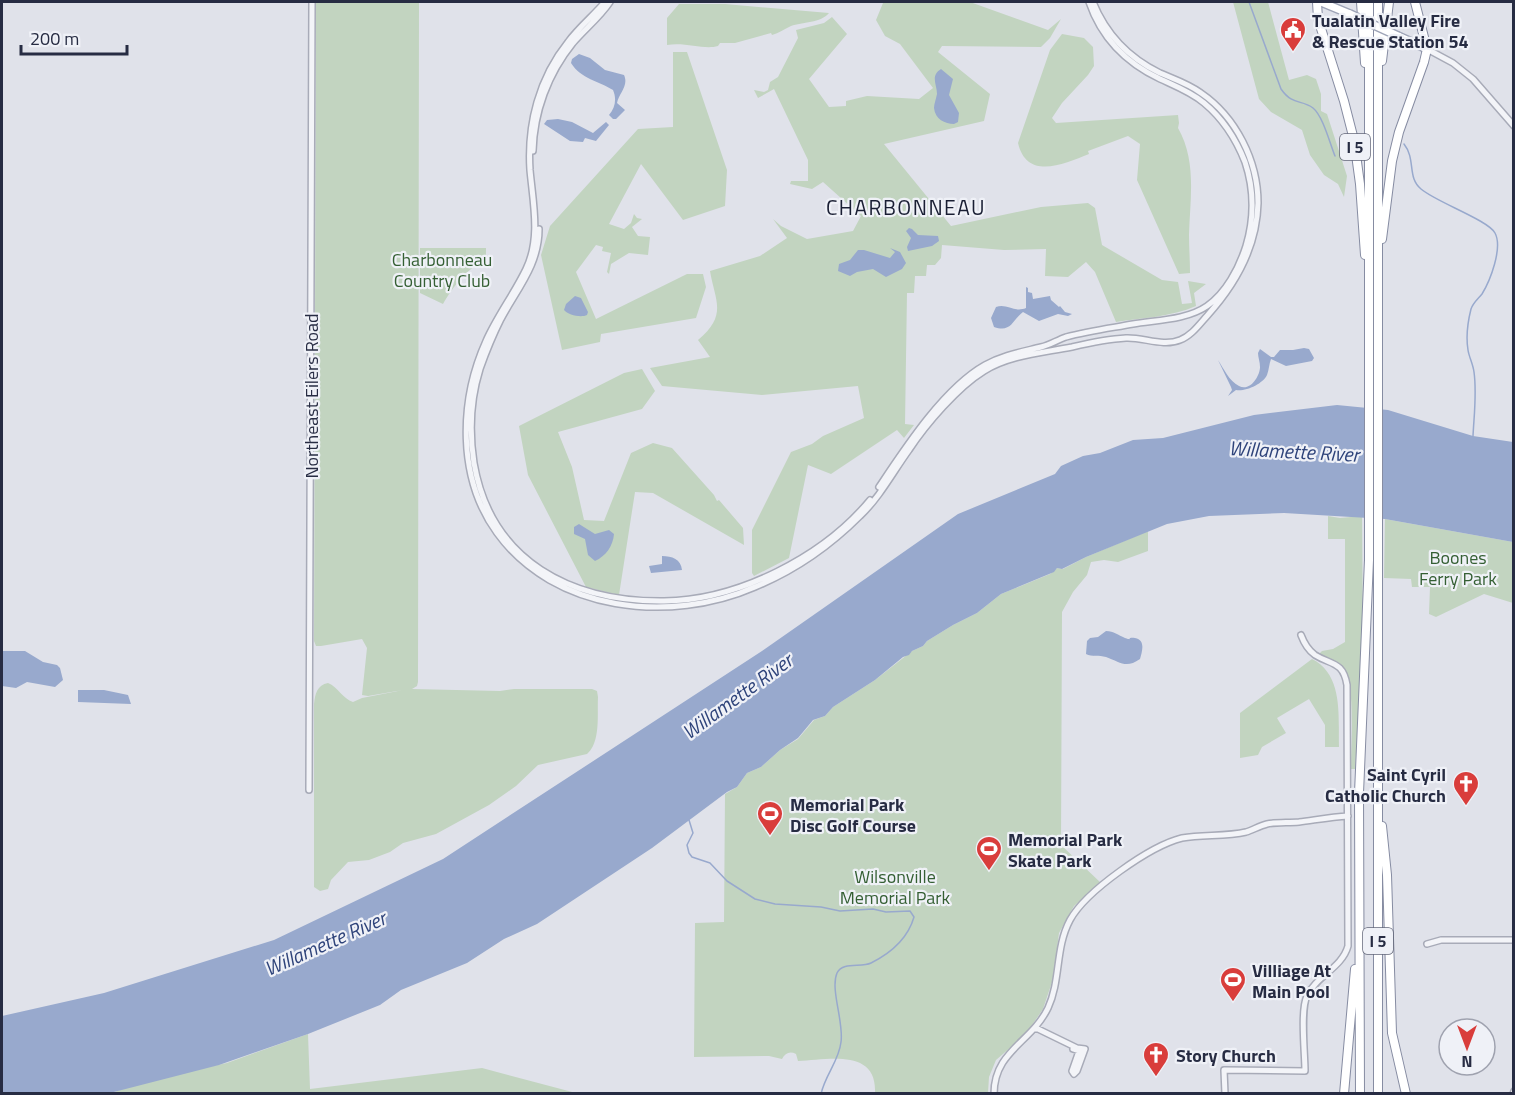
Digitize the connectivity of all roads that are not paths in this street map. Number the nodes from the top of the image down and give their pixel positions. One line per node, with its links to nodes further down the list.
1 (312, 2): 20 (street, Northeast Eilers Road)
2 (605, 2): 5 (street)
3 (610, 2): 4 (street)
4 (1089, 2)
5 (1093, 2)
6 (1319, 2): 12 (main road, bridge); 17 (highway, I 5)
7 (1361, 2): 14 (highway, I 5)
8 (1369, 2): 14 (highway, I 5)
9 (1377, 2): 13 (highway, I 5)
10 (1389, 2): 13 (highway, I 5)
11 (1415, 2): 12 (highway)
12 (1427, 50): 15 (street); 16 (highway, I 5)
13 (1377, 96): 16 (highway, I 5)
14 (1369, 109): 17 (highway, I 5)
15 (1514, 126)
16 (1378, 282): 19 (highway, I 5)
17 (1368, 297): 22 (highway, I 5)
18 (1301, 635): 21 (street)
19 (1378, 789): 31 (highway, I 5); 32 (highway, I 5)
20 (309, 790)
21 (1348, 816): 25 (street); 28 (street)
22 (1359, 935): 29 (highway, I 5); 30 (highway, I 5)
23 (1514, 940): 24 (street)
24 (1427, 944)
25 (1034, 1029): 26 (street); 27 (street)
26 (1082, 1050)
27 (994, 1094)
28 (1225, 1094)
29 (1344, 1094)
30 (1360, 1094)
31 (1378, 1094)
32 (1406, 1094)

